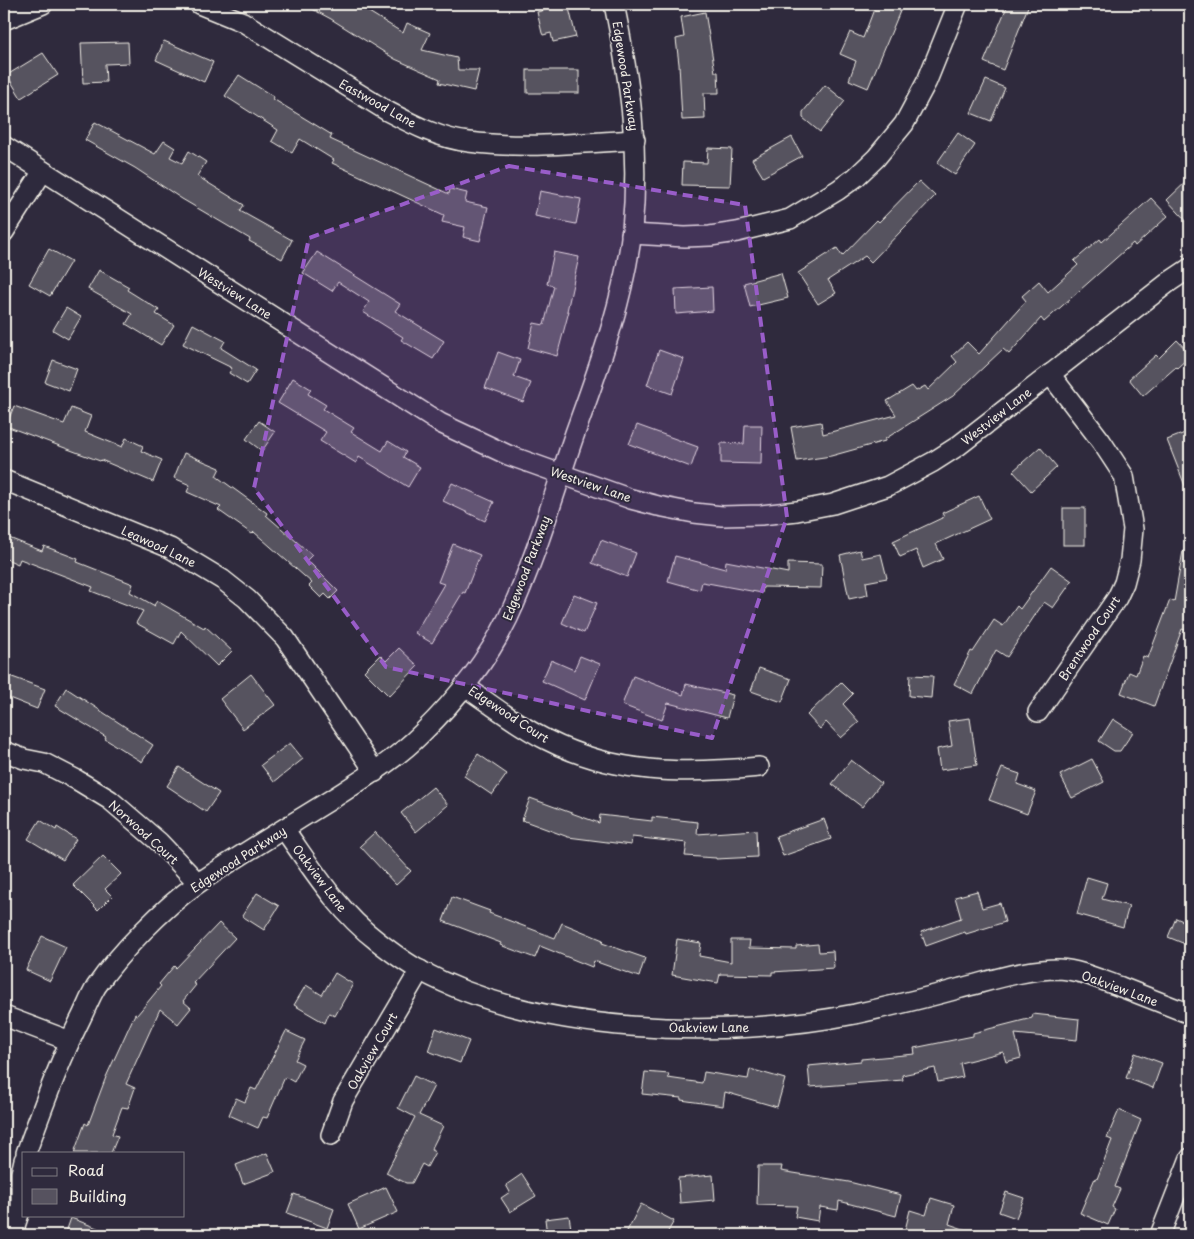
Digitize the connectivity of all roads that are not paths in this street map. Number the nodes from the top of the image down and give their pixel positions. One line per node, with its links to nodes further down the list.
1 (43, 4): 5 (street)
2 (199, 4): 6 (street, Eastwood Lane)
3 (614, 4): 6 (street, Edgewood Parkway)
4 (958, 4): 10 (street)
5 (4, 20)
6 (635, 140): 10 (street, Edgewood Parkway)
7 (4, 146): 8 (street, Westview Lane)
8 (43, 171): 9 (street); 13 (street, Westview Lane)
9 (4, 232)
10 (631, 234): 13 (street, Edgewood Parkway)
11 (1190, 268): 12 (street, Westview Lane)
12 (1050, 374): 13 (street, Westview Lane); 16 (street, Brentwood Court)
13 (561, 474): 15 (street, Edgewood Parkway)
14 (4, 480): 19 (street, Leawood Lane)
15 (464, 686): 18 (street, Edgewood Court); 19 (street, Edgewood Parkway)
16 (1038, 712)
17 (4, 751): 21 (street, Norwood Court)
18 (759, 767)
19 (375, 772): 20 (street, Edgewood Parkway)
20 (284, 829): 21 (street, Edgewood Parkway); 22 (street, Oakview Lane)
21 (198, 883): 25 (street, Edgewood Parkway)
22 (420, 970): 23 (street, Oakview Lane); 26 (street, Oakview Court)
23 (1190, 1014)
24 (4, 1016): 25 (street)
25 (70, 1040): 27 (street, Edgewood Parkway)
26 (331, 1135)
27 (26, 1152)
28 (1189, 1163): 31 (street)
29 (22, 1169): 30 (street)
30 (12, 1235)
31 (1160, 1235)

